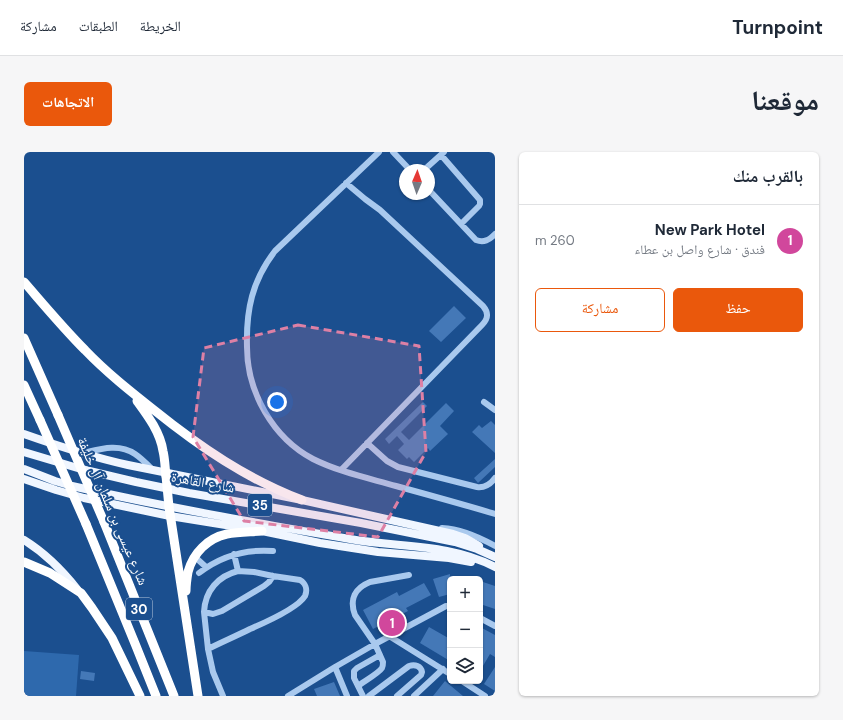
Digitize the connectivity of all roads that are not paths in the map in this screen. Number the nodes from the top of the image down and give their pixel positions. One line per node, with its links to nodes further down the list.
1 (379, 152): 6 (street)
2 (393, 152): 4 (street)
3 (442, 154): 5 (street); 8 (street)
4 (404, 164)
5 (431, 164)
6 (346, 183): 17 (street); 22 (street)
7 (435, 196): 8 (street)
8 (461, 224): 9 (street)
9 (494, 236)
10 (24, 282): 13 (highway)
11 (24, 338): 62 (highway, شارع عيسى بن سلمان آل خليفة / 30, bridge)
12 (24, 385): 61 (highway, 30, bridge)
13 (132, 393): 23 (highway); 26 (highway)
14 (484, 402): 15 (street)
15 (495, 410)
16 (24, 434): 19 (main road)
17 (367, 443): 22 (street); 24 (street)
18 (24, 452): 34 (main road, شارع القاهرة / 35)
19 (82, 453): 21 (main road); 21 (street)
20 (24, 470): 40 (main road, شارع القاهرة / 35)
21 (153, 470): 23 (main road)
22 (341, 470): 28 (street)
23 (166, 474): 26 (main road); 27 (highway, bridge)
24 (495, 478)
25 (24, 479): 27 (main road, شارع القاهرة / 35)
26 (302, 500): 29 (main road)
27 (170, 511): 30 (main road, شارع القاهرة / 35); 46 (highway)
28 (495, 514)
29 (432, 529): 32 (street); 34 (main road)
30 (262, 531): 36 (highway); 40 (main road, شارع القاهرة / 35)
31 (24, 540): 45 (main road)
32 (495, 546)
33 (274, 551): 35 (street)
34 (487, 553): 37 (main road, شارع القاهرة / 35)
35 (234, 554): 39 (street); 41 (street)
36 (195, 557): 39 (street); 46 (highway)
37 (495, 557)
38 (24, 562): 45 (highway)
39 (206, 567): 42 (street)
40 (495, 569)
41 (238, 571): 44 (street); 48 (street)
42 (199, 572)
43 (409, 575): 52 (street)
44 (273, 576): 48 (street); 53 (street)
45 (80, 593): 60 (highway)
46 (184, 606): 63 (highway)
47 (447, 606): 51 (street)
48 (204, 612): 53 (street)
49 (483, 620): 50 (street)
50 (495, 626)
51 (390, 636): 52 (street); 56 (street)
52 (375, 644): 54 (street); 55 (street)
53 (208, 649): 64 (street)
54 (380, 655): 59 (street); 59 (street)
55 (335, 667): 65 (street); 66 (street)
56 (443, 669): 57 (street); 70 (street)
57 (447, 672)
58 (467, 684): 71 (street)
59 (358, 686): 67 (street)
60 (140, 696)
61 (156, 696)
62 (174, 696)
63 (198, 696)
64 (223, 696)
65 (288, 696)
66 (347, 696)
67 (363, 696)
68 (369, 696): 69 (street)
69 (397, 696)
70 (414, 696)
71 (485, 696)

